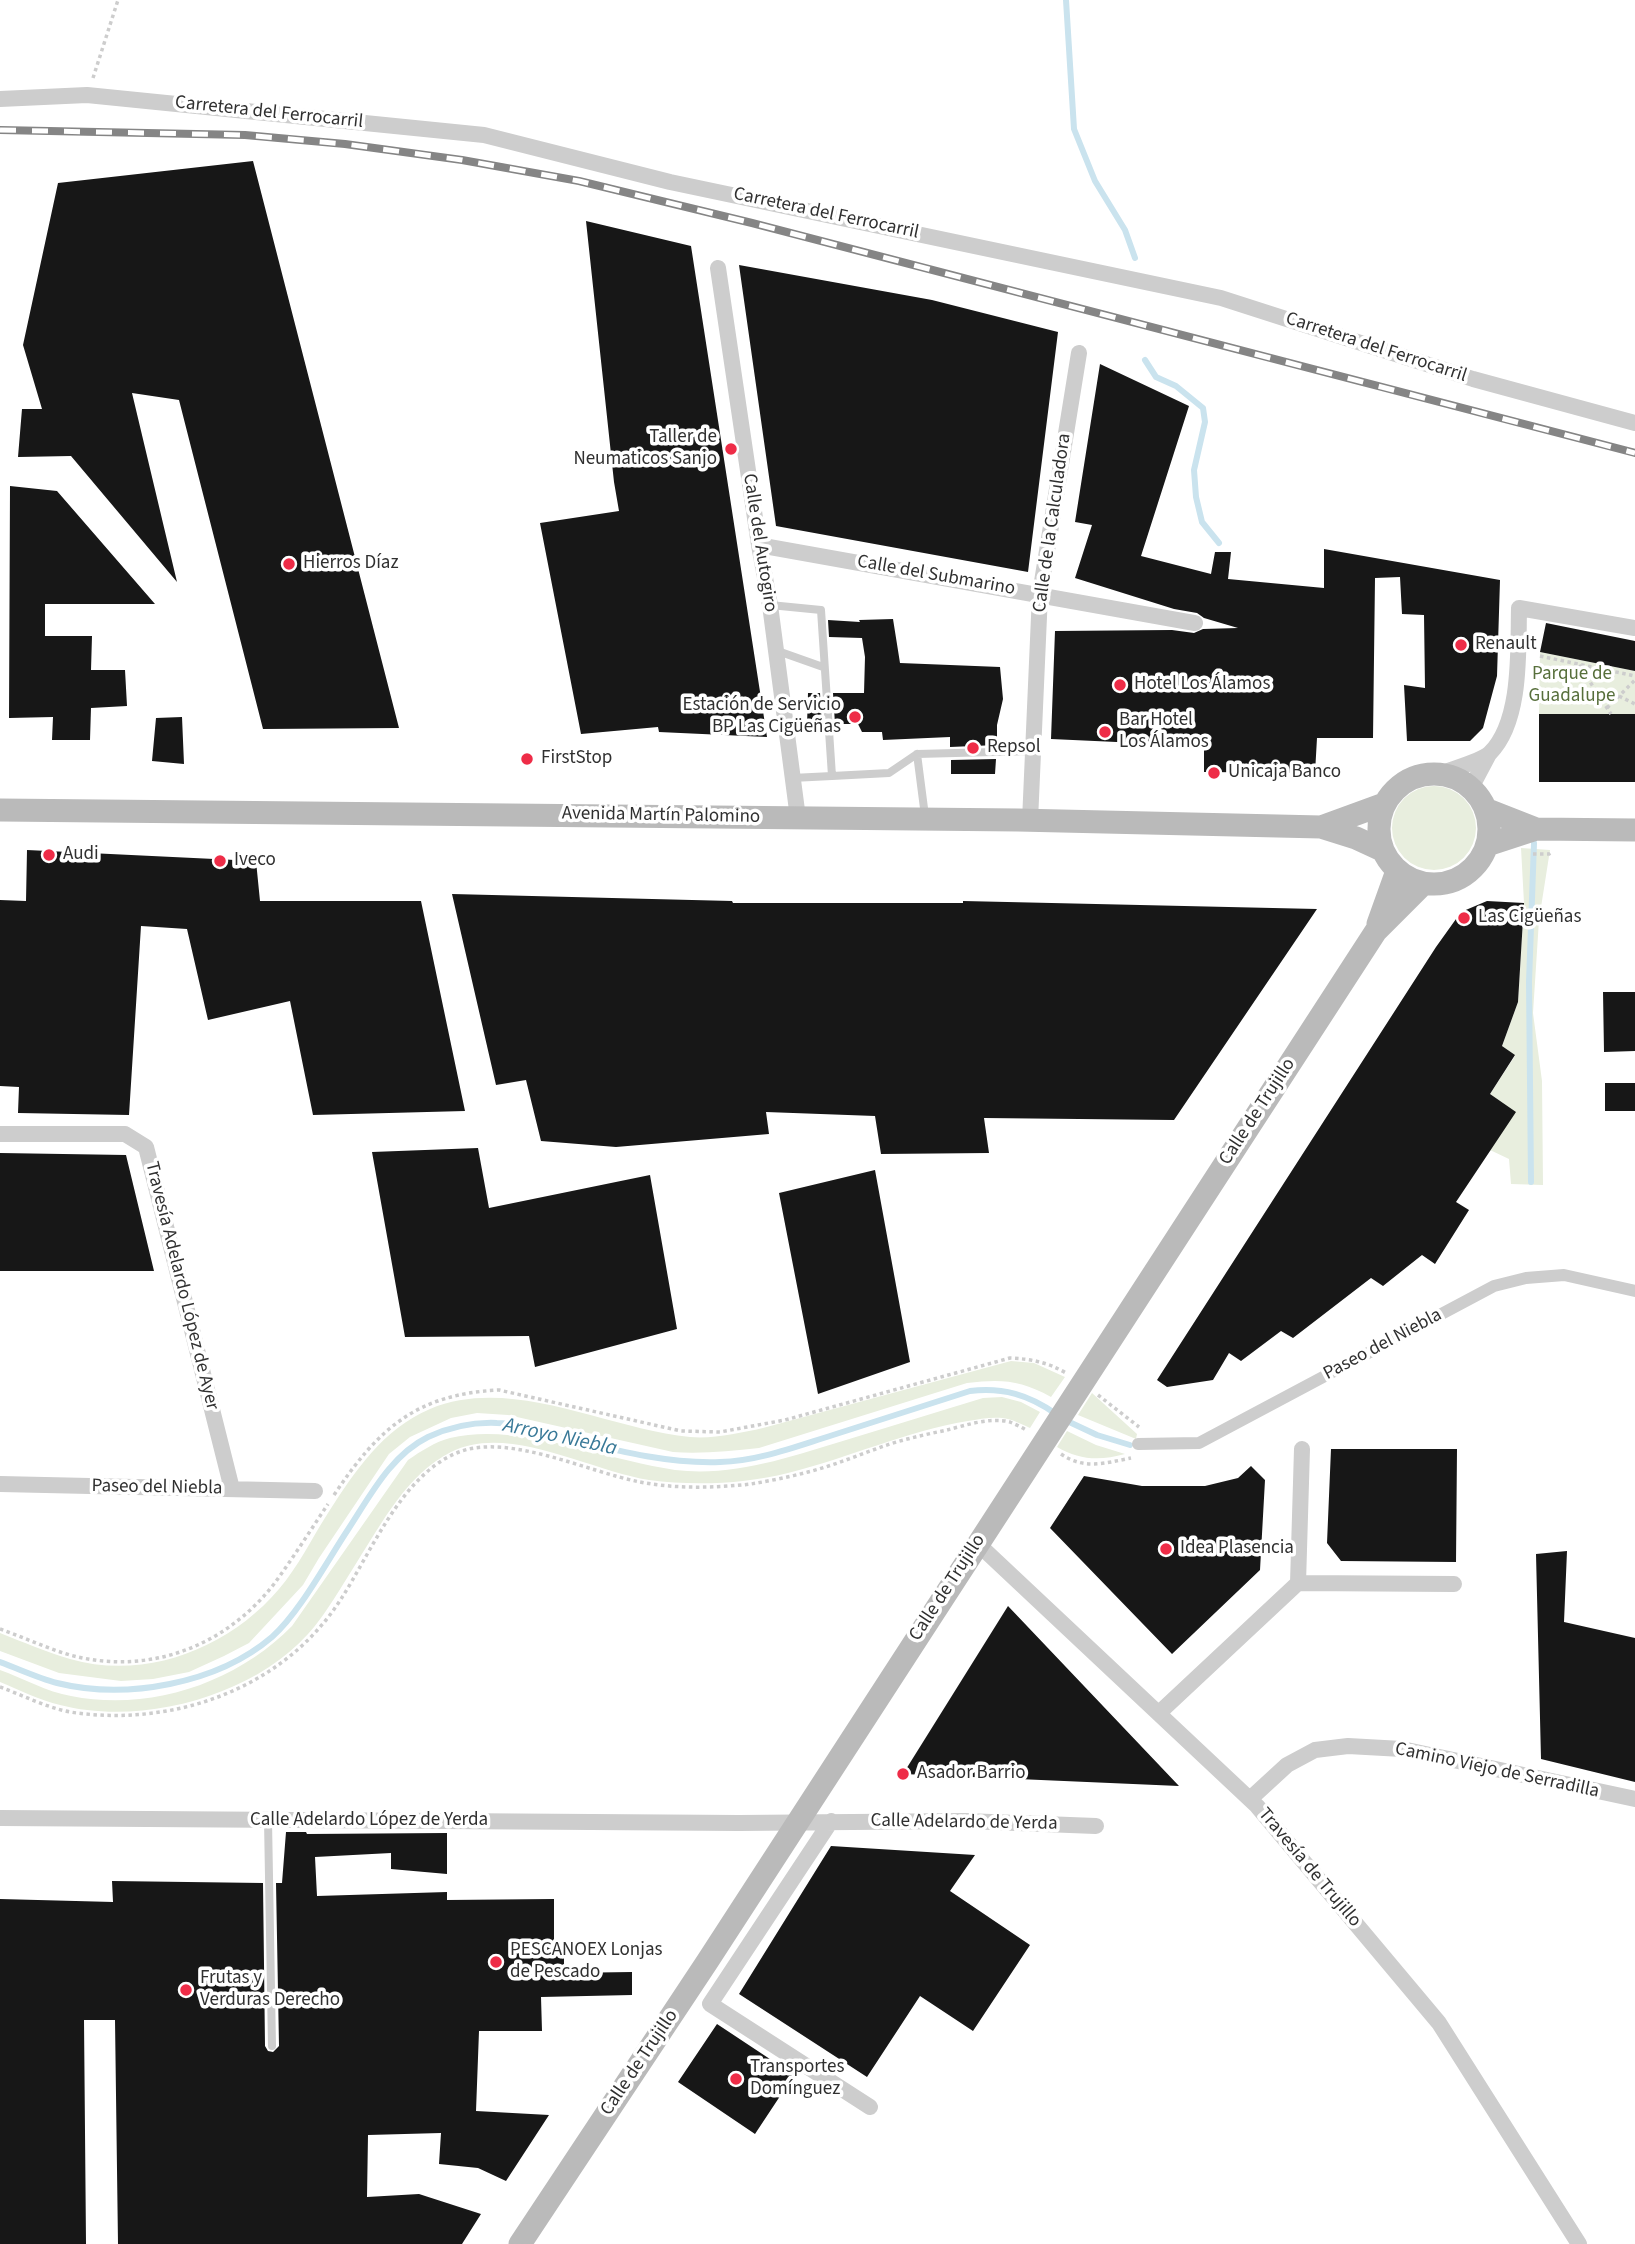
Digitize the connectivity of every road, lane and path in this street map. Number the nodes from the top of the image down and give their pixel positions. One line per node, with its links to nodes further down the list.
1 (118, 0): 2 (path)
2 (87, 95): 3 (street, Carretera del Ferrocarril); 6 (street, Carretera del Ferrocarril)
3 (0, 99)
4 (719, 268): 7 (street, Calle del Autogiro)
5 (1079, 353): 8 (street, Calle de la Calculadora)
6 (1635, 424)
7 (759, 545): 8 (street, Calle del Submarino); 9 (street, Calle del Autogiro)
8 (1040, 594): 10 (street, Calle del Submarino); 21 (street, Calle de la Calculadora)
9 (770, 605): 12 (street, Calle del Autogiro); 15 (lane)
10 (1195, 623)
11 (1635, 628): 23 (street)
12 (775, 650): 15 (lane); 26 (street, Calle del Autogiro)
13 (1540, 656): 14 (path)
14 (1579, 665): 16 (path); 19 (path)
15 (823, 667): 25 (lane)
16 (1635, 678): 17 (path)
17 (1619, 696): 18 (path); 19 (path)
18 (1635, 704)
19 (1607, 708): 20 (path)
20 (1611, 714)
21 (1033, 751): 22 (lane); 33 (street, Calle de la Calculadora)
22 (917, 754): 25 (lane); 32 (lane)
23 (1489, 754): 24 (street); 27 (street)
24 (1440, 774): 27 (main road); 28 (main road)
25 (832, 776): 26 (lane)
26 (793, 778): 31 (street, Calle del Autogiro)
27 (1471, 788): 29 (main road)
28 (1384, 804): 34 (main road, Avenida Martín Palomino); 38 (main road)
29 (1485, 808): 35 (main road); 37 (main road)
30 (0, 810): 31 (main road, Avenida Martín Palomino)
31 (798, 818): 32 (main road, Avenida Martín Palomino)
32 (925, 819): 33 (main road, Avenida Martín Palomino)
33 (1030, 821): 34 (main road, Avenida Martín Palomino)
34 (1321, 827): 38 (main road, Avenida Martín Palomino)
35 (1535, 830): 36 (main road); 37 (main road)
36 (1635, 830)
37 (1487, 845): 40 (main road)
38 (1382, 850): 39 (main road)
39 (1397, 871): 40 (main road); 41 (main road)
40 (1423, 884): 41 (main road)
41 (1376, 931): 44 (main road, Calle de Trujillo)
42 (0, 1134): 49 (street, Travesía Adelardo López de Ayer)
43 (1635, 1291): 46 (street, Paseo del Niebla)
44 (1080, 1385): 45 (main road, Calle de Trujillo); 46 (path); 54 (path)
45 (1044, 1441): 46 (path); 51 (main road, Calle de Trujillo); 55 (path)
46 (1138, 1444)
47 (1302, 1449): 52 (street)
48 (0, 1484): 49 (street, Paseo del Niebla)
49 (232, 1489): 50 (street, Paseo del Niebla)
50 (315, 1491)
51 (977, 1543): 56 (street, Travesía de Trujillo); 61 (main road, Calle de Trujillo)
52 (1298, 1583): 53 (street); 56 (street)
53 (1454, 1584)
54 (0, 1629)
55 (0, 1687)
56 (1159, 1713): 57 (street, Travesía de Trujillo)
57 (1250, 1798): 58 (street, Camino Viejo de Serradilla); 67 (street, Travesía de Trujillo)
58 (1635, 1799)
59 (0, 1818): 60 (street, Calle Adelardo López de Yerda)
60 (268, 1820): 61 (street, Calle Adelardo López de Yerda); 64 (lane)
61 (798, 1821): 62 (street, Calle Adelardo de Yerda); 66 (main road, Calle de Trujillo)
62 (831, 1821): 63 (street, Calle Adelardo de Yerda); 65 (street)
63 (1096, 1826)
64 (272, 2046)
65 (870, 2107)
66 (520, 2244)
67 (1579, 2244)

